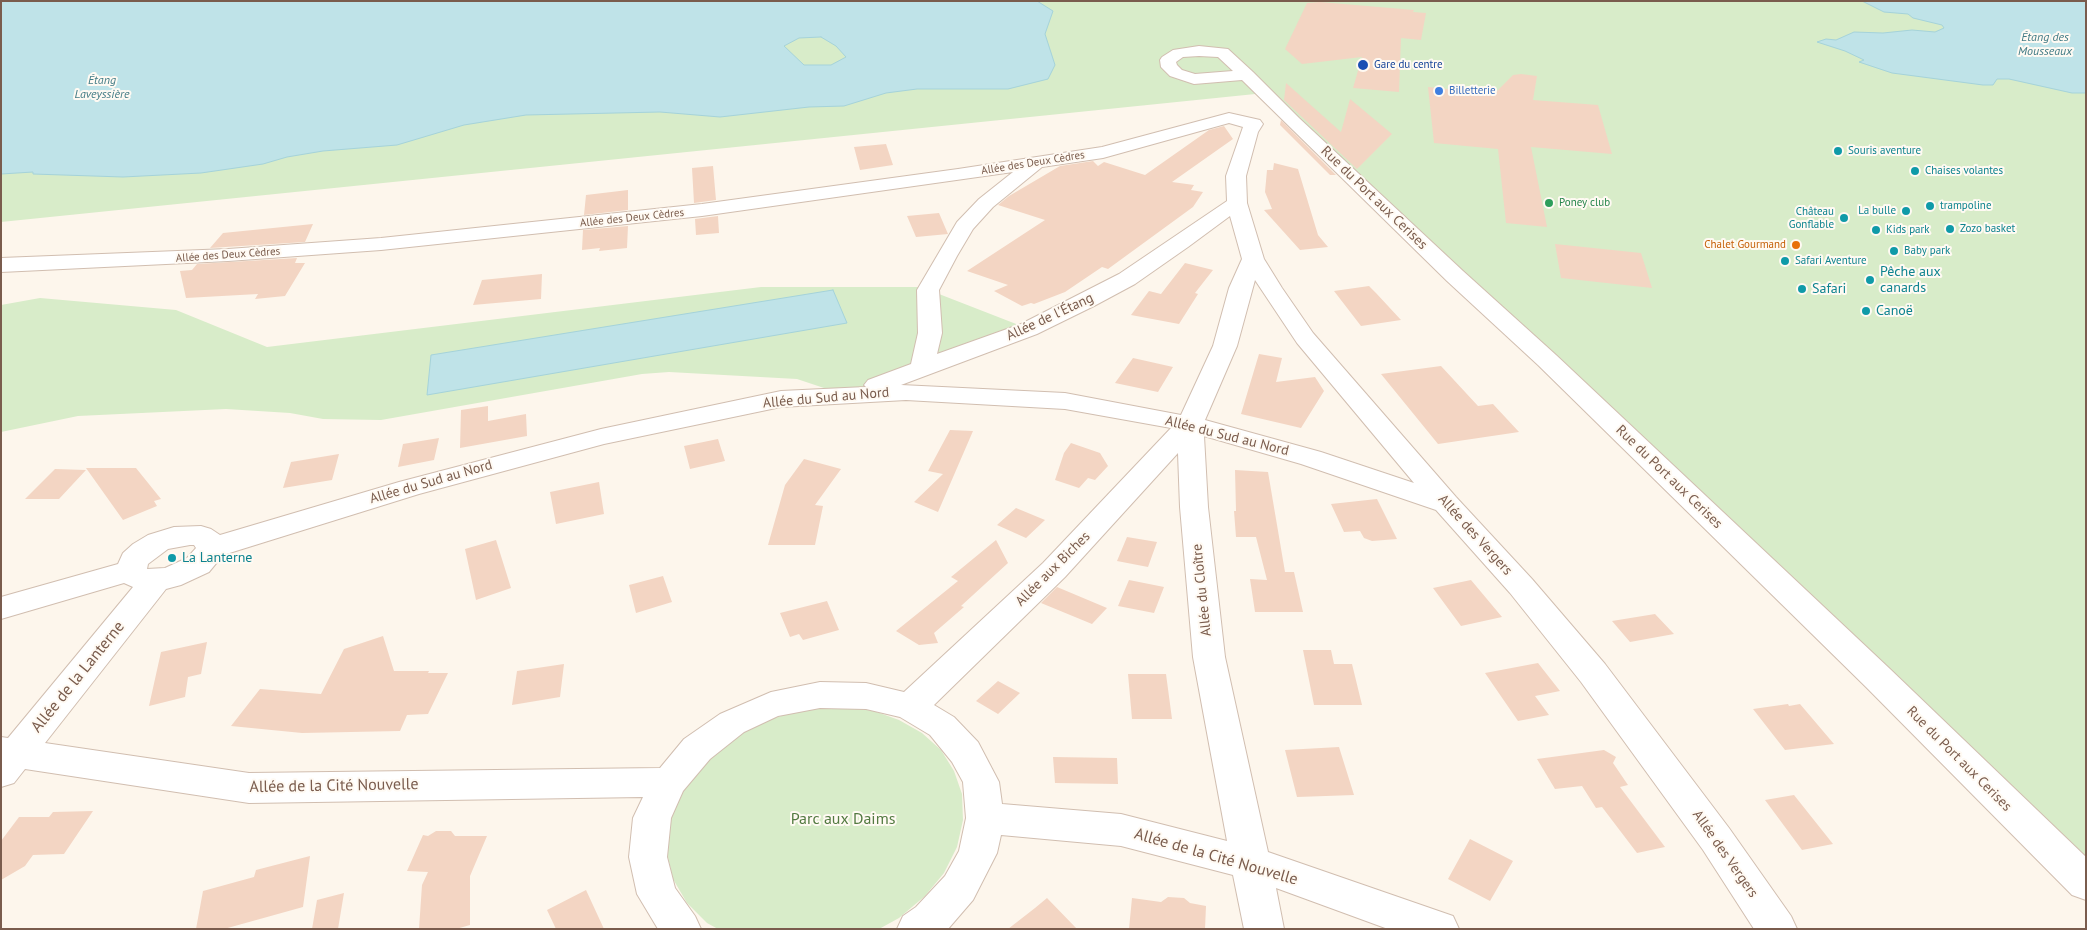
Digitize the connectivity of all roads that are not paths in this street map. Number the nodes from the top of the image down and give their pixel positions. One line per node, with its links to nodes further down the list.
1 (1247, 75): 18 (street, Rue du Port aux Cerises)
2 (1254, 124): 3 (street, Allée des Deux Cèdres); 4 (street, Allée des Vergers)
3 (1037, 162): 6 (street, Allée des Deux Cèdres); 7 (street)
4 (1237, 203): 5 (street, Allée des Vergers); 7 (street, Allée de l'Étang)
5 (1253, 259): 9 (street, Allée du Cloître); 10 (street, Allée des Vergers)
6 (1, 265)
7 (922, 369): 8 (street, Allée de l'Étang)
8 (845, 395): 9 (street, Allée du Sud au Nord); 11 (street, Allée du Sud au Nord)
9 (1190, 424): 10 (street, Allée du Sud au Nord); 13 (street, Allée aux Biches); 17 (street, Allée du Cloître)
10 (1446, 503): 23 (street, Allée des Vergers)
11 (143, 575): 12 (street); 14 (street, Allée de la Lanterne)
12 (1, 608)
13 (910, 707): 15 (street); 16 (street)
14 (7, 759): 15 (street, Allée de la Cité Nouvelle)
15 (669, 782): 19 (street)
16 (985, 818): 17 (street, Allée de la Cité Nouvelle); 20 (street)
17 (1251, 863): 21 (street, Allée du Cloître); 22 (street, Allée de la Cité Nouvelle)
18 (2086, 883)
19 (681, 929)
20 (918, 929)
21 (1264, 929)
22 (1439, 929)
23 (1777, 929)

